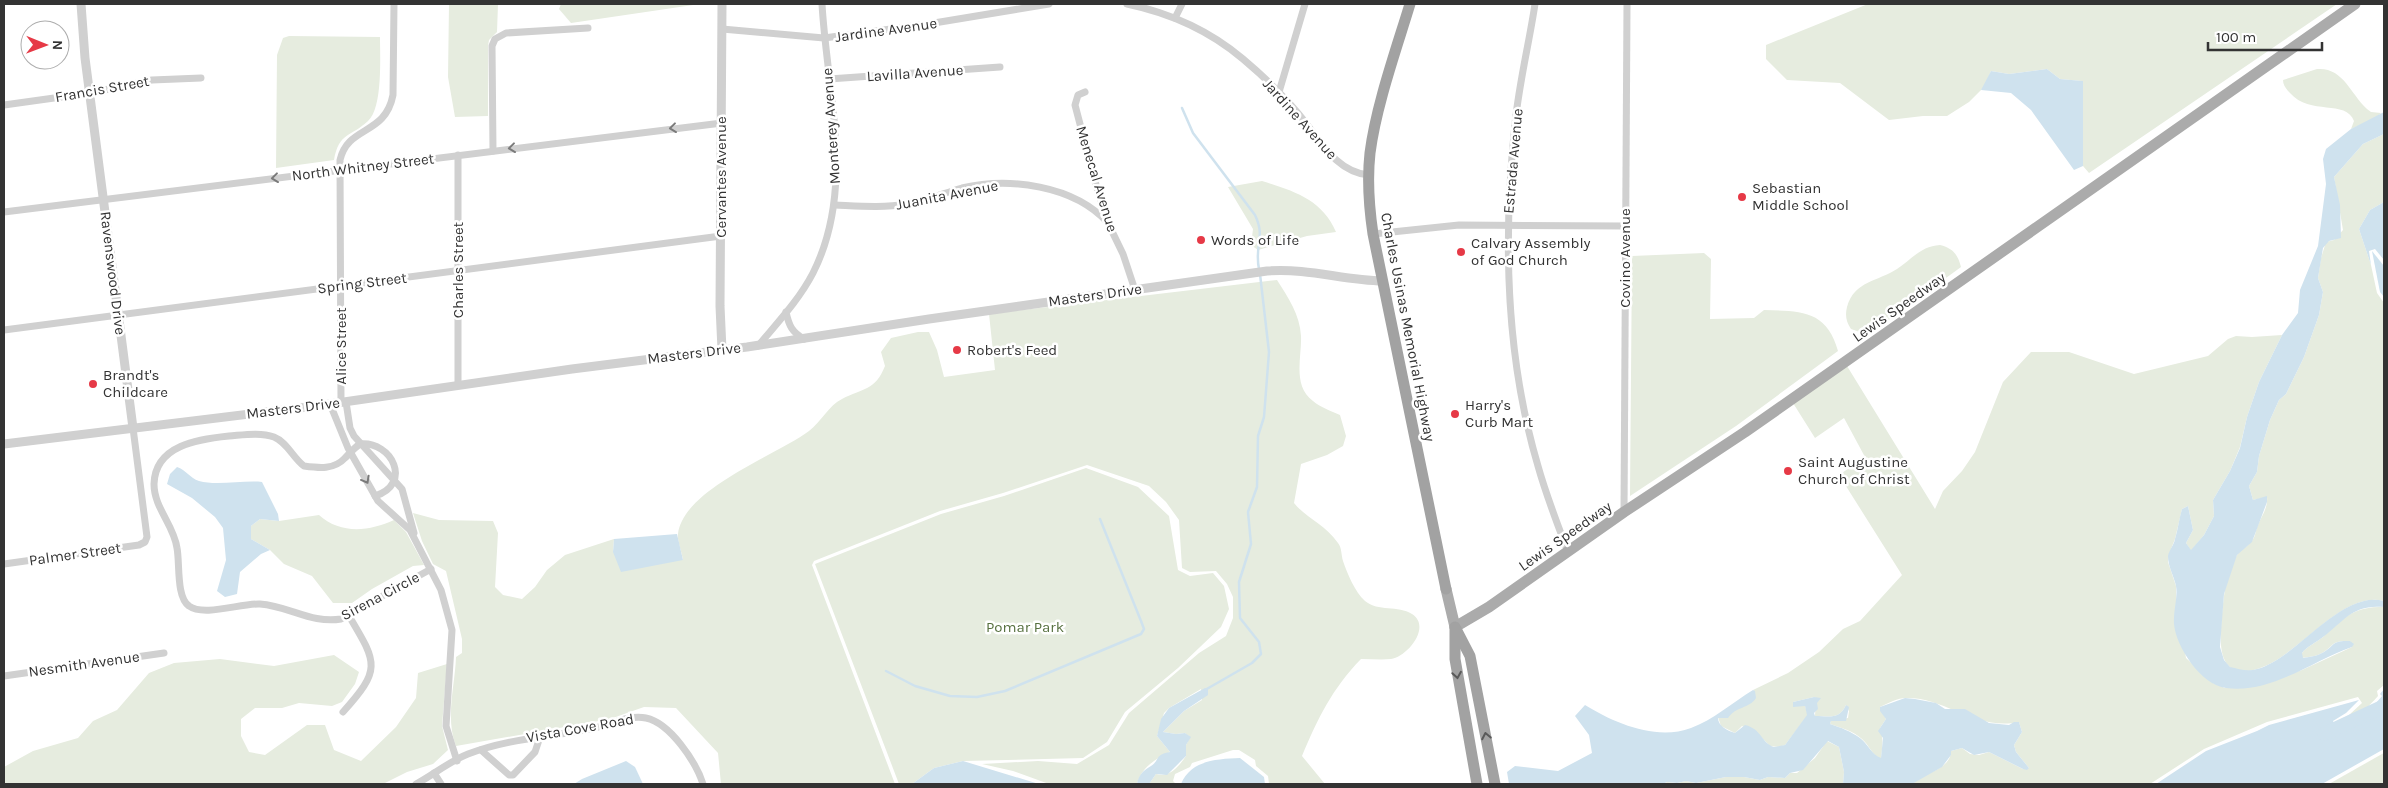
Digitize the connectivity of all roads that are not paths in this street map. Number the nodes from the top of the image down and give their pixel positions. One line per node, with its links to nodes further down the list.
1 (81, 4): 21 (street, Ravenswood Drive)
2 (394, 4): 27 (street, Alice Street)
3 (722, 4): 15 (street, Cervantes Avenue)
4 (822, 4): 16 (street, Monterey Avenue)
5 (1049, 4): 16 (street, Jardine Avenue)
6 (1128, 4): 13 (street, Jardine Avenue)
7 (1182, 4): 13 (street)
8 (1305, 4): 20 (street)
9 (1410, 4): 28 (highway, Charles Usinas Memorial Highway)
10 (1535, 4): 33 (street, Estrada Avenue)
11 (1627, 4): 34 (street, Covino Avenue)
12 (2355, 4): 56 (main road, Lewis Speedway)
13 (1175, 18): 20 (street, Jardine Avenue)
14 (588, 28): 25 (street)
15 (722, 29): 16 (street, Jardine Avenue); 24 (street, Cervantes Avenue)
16 (824, 38): 19 (street, Monterey Avenue)
17 (1000, 67): 19 (street, Lavilla Avenue)
18 (201, 78): 21 (street, Francis Street)
19 (829, 79): 30 (street, Monterey Avenue)
20 (1278, 92): 28 (street, Jardine Avenue)
21 (90, 93): 23 (street, Francis Street); 29 (street, Ravenswood Drive)
22 (1081, 93): 32 (street, Menecal Avenue)
23 (4, 105)
24 (722, 123): 25 (street, North Whitney Street, one-way to 25); 36 (street, Cervantes Avenue)
25 (493, 150): 26 (street, North Whitney Street)
26 (458, 155): 27 (street, North Whitney Street); 37 (street, Charles Street)
27 (340, 170): 29 (street, North Whitney Street, one-way to 29); 39 (street, Alice Street)
28 (1369, 175): 35 (highway, Charles Usinas Memorial Highway)
29 (104, 200): 31 (street, North Whitney Street); 42 (street, Ravenswood Drive)
30 (835, 205): 32 (street, Juanita Avenue); 41 (street, Monterey Avenue)
31 (4, 212)
32 (1108, 223): 40 (street, Menecal Avenue)
33 (1507, 226): 34 (street); 35 (street); 59 (street, Estrada Avenue)
34 (1626, 226): 56 (street, Covino Avenue)
35 (1373, 234): 38 (highway, Charles Usinas Memorial Highway)
36 (721, 236): 37 (street, Spring Street); 46 (street, Cervantes Avenue)
37 (459, 270): 39 (street, Spring Street); 47 (street, Charles Street)
38 (1383, 281): 40 (street, Masters Drive); 62 (highway, Charles Usinas Memorial Highway)
39 (341, 286): 42 (street, Spring Street); 48 (street, Alice Street)
40 (1135, 290): 44 (street, Masters Drive)
41 (786, 312): 44 (street); 45 (street, Monterey Avenue)
42 (118, 316): 43 (street, Spring Street); 50 (street, Ravenswood Drive)
43 (4, 330)
44 (805, 339): 45 (street, Masters Drive)
45 (758, 346): 46 (street, Masters Drive)
46 (722, 350): 47 (street, Masters Drive)
47 (458, 384): 48 (street, Masters Drive)
48 (344, 402): 49 (street, Masters Drive); 52 (street)
49 (330, 404): 50 (street, Masters Drive); 53 (street)
50 (133, 428): 51 (street, Masters Drive); 57 (street, Ravenswood Drive)
51 (4, 444)
52 (360, 444): 53 (street); 54 (street); 54 (street)
53 (351, 453): 55 (street, one-way to 55); 63 (street, Sirena Circle)
54 (394, 480): 55 (street); 58 (street)
55 (375, 496): 58 (street)
56 (1624, 512): 59 (main road, Lewis Speedway)
57 (145, 542): 60 (street, Palmer Street)
58 (418, 542): 61 (street)
59 (1568, 552): 64 (main road, Lewis Speedway)
60 (4, 564)
61 (431, 569): 63 (street, Sirena Circle); 70 (street)
62 (1446, 589): 64 (main road, Charles Usinas Memorial Highway)
63 (349, 616): 67 (street)
64 (1455, 627): 75 (highway, Charles Usinas Memorial Highway, one-way to 75); 76 (highway, Charles Usinas Memorial Highway, one-way to 64)
65 (164, 653): 66 (street, Nesmith Avenue)
66 (4, 676)
67 (343, 712)
68 (540, 737): 69 (street, Vista Cove Road); 69 (street); 74 (street, Vista Cove Road)
69 (481, 750): 70 (street, Vista Cove Road)
70 (457, 761): 71 (street, Vista Cove Road)
71 (434, 774): 72 (street, Vista Cove Road); 73 (street)
72 (416, 784)
73 (441, 784)
74 (703, 784)
75 (1477, 784)
76 (1495, 784)

